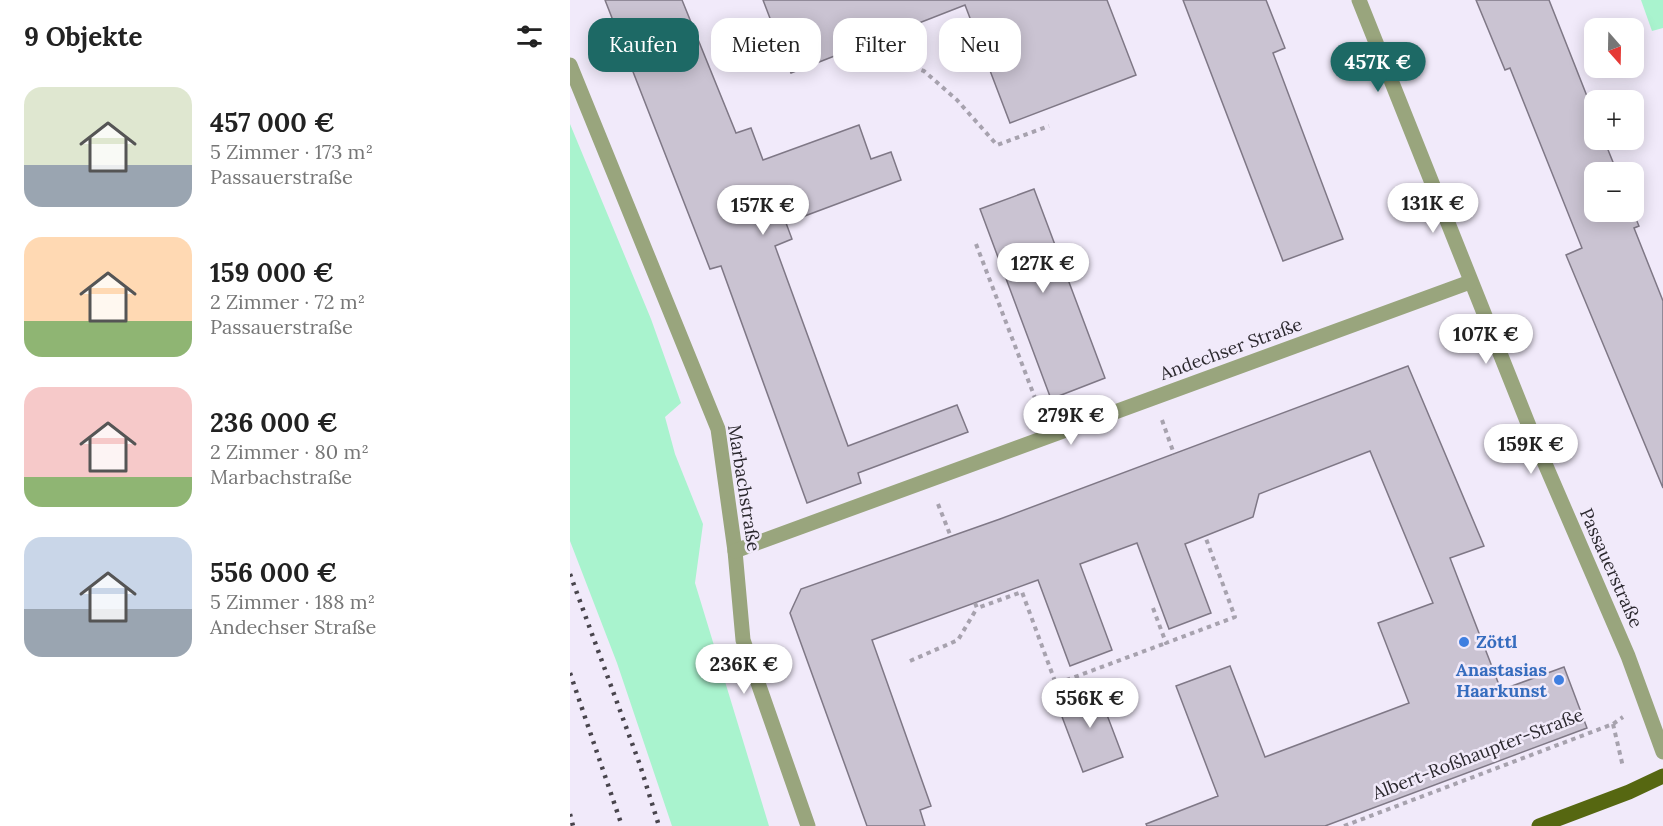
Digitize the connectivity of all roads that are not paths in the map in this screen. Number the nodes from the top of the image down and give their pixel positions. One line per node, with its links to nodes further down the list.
1 (1359, 0): 3 (street, Passauerstraße)
2 (570, 65): 4 (street, Marbachstraße)
3 (1470, 282): 4 (street, Andechser Straße); 5 (street, Passauerstraße)
4 (735, 551): 7 (street, Marbachstraße)
5 (1663, 752)
6 (1663, 776): 8 (main road)
7 (808, 826)
8 (1539, 826)

